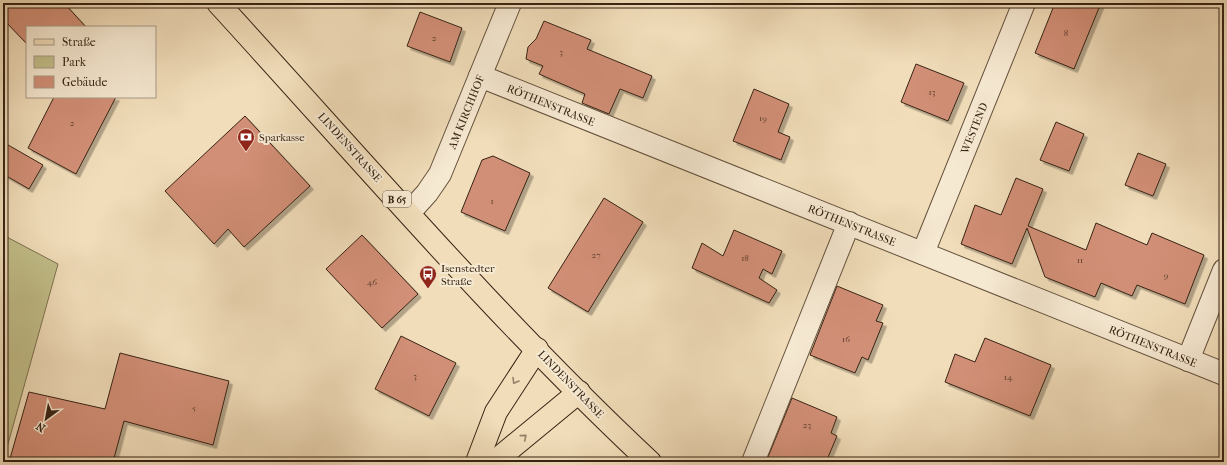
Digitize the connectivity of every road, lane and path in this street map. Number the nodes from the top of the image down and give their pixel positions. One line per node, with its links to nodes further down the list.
1 (218, 3): 5 (main road, LINDENSTRASSE / B 65)
2 (510, 3): 4 (street, AM KIRCHHOF)
3 (1024, 3): 7 (street, WESTEND)
4 (480, 76): 5 (street, AM KIRCHHOF); 6 (street, RÖTHENSTRASSE)
5 (409, 213): 9 (main road, LINDENSTRASSE / B 65)
6 (849, 223): 7 (street, RÖTHENSTRASSE); 16 (street)
7 (923, 253): 10 (street, RÖTHENSTRASSE)
8 (1224, 270): 10 (street)
9 (536, 349): 12 (main road, LINDENSTRASSE / B 65); 13 (main road, one-way to 13)
10 (1188, 360): 11 (street, RÖTHENSTRASSE)
11 (1224, 374)
12 (579, 392): 14 (main road, one-way to 12); 15 (main road, LINDENSTRASSE / B 65)
13 (477, 462)
14 (494, 462)
15 (650, 462)
16 (753, 462)

